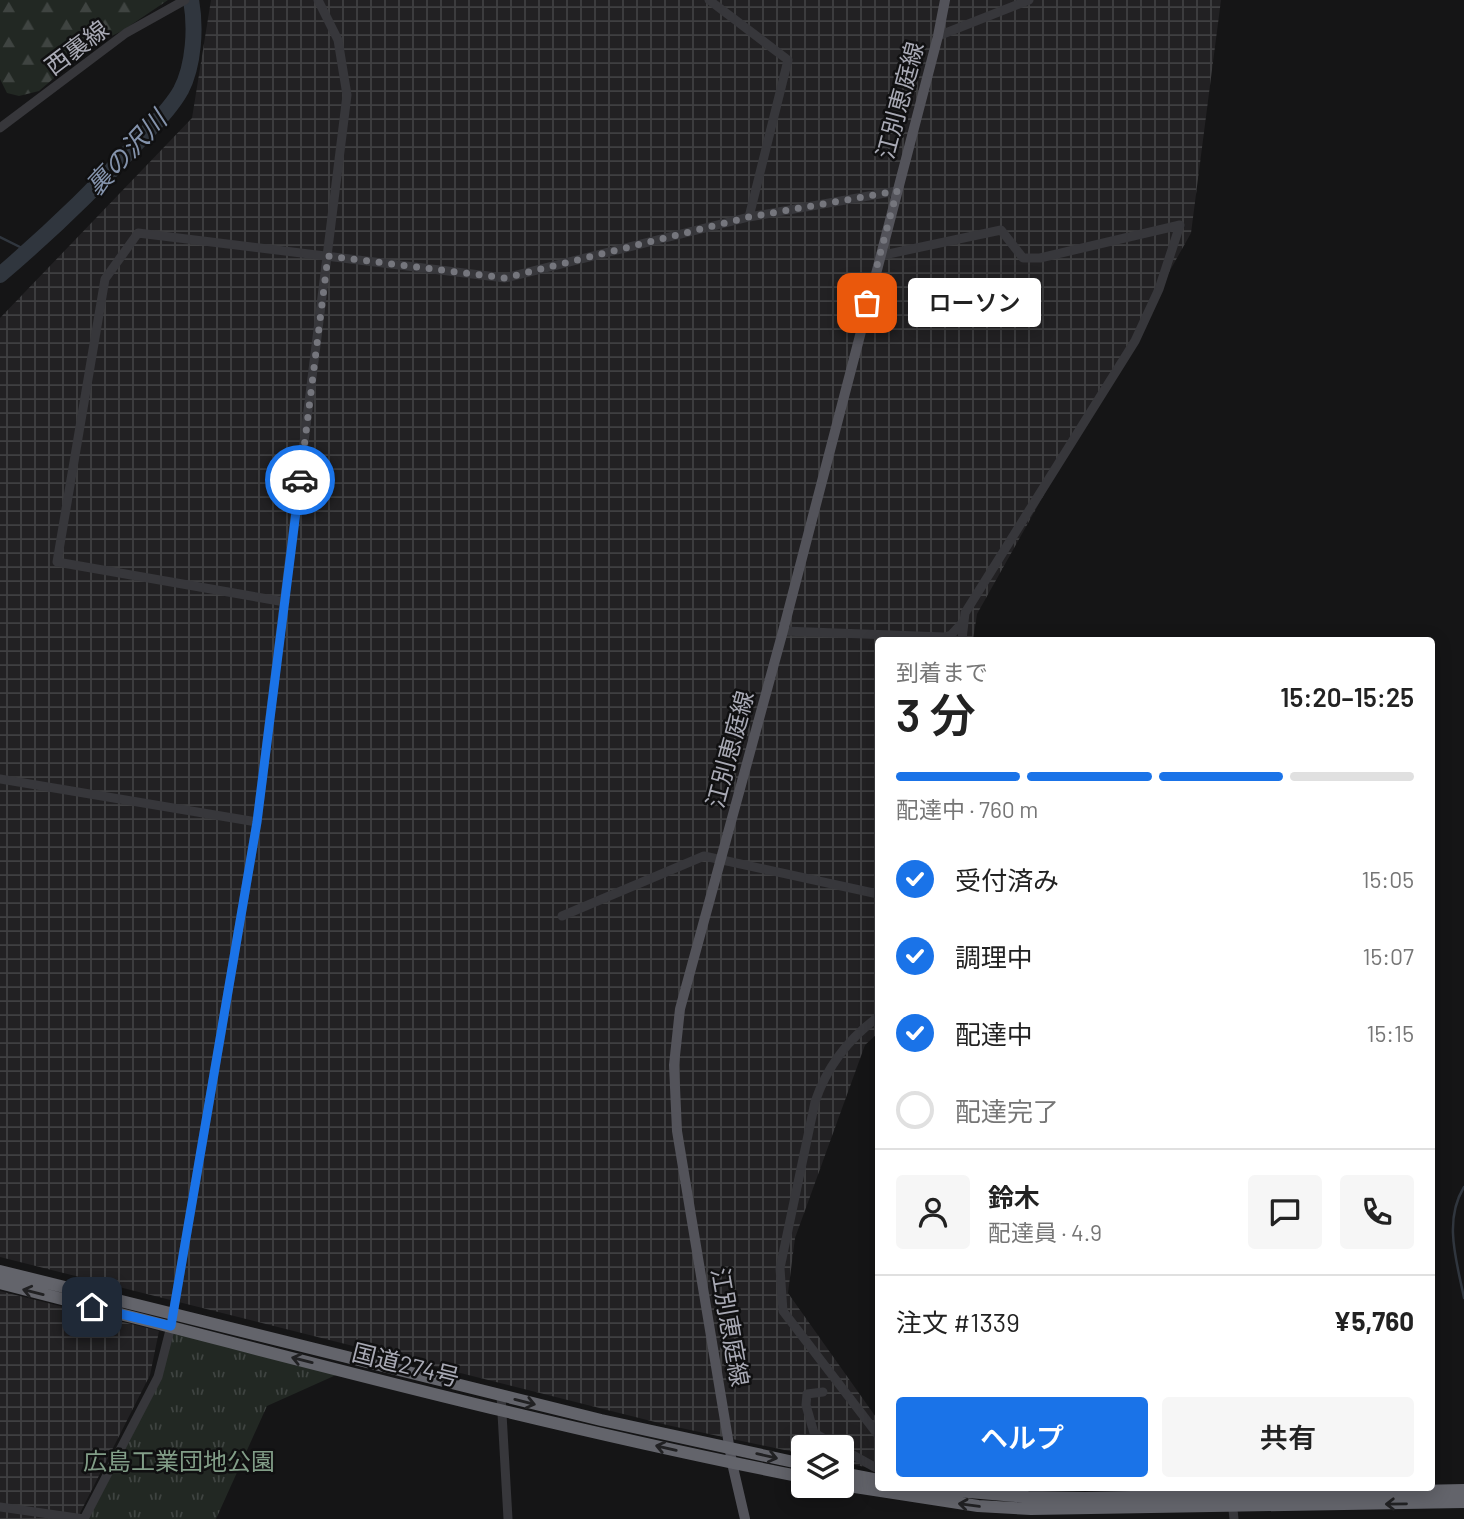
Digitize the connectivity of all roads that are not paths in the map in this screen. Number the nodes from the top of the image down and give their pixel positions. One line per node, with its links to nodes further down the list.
1 (318, 0): 10 (street)
2 (709, 0): 9 (street)
3 (945, 0): 6 (main road, 江別恵庭線)
4 (1029, 0): 6 (street)
5 (182, 2): 7 (street, 西裏線)
6 (938, 36): 8 (main road, 江別恵庭線)
7 (0, 128)
8 (897, 191): 9 (street); 11 (main road, 江別恵庭線)
9 (749, 217): 10 (street)
10 (328, 256): 12 (street); 12 (street)
11 (879, 256): 13 (street); 14 (main road, 江別恵庭線)
12 (285, 602): 17 (street)
13 (964, 621): 14 (street); 15 (street)
14 (783, 631): 18 (main road, 江別恵庭線)
15 (962, 637)
16 (0, 779): 17 (street)
17 (257, 822): 24 (street)
18 (720, 859): 19 (street); 20 (street); 29 (main road, 江別恵庭線)
19 (875, 893)
20 (562, 916)
21 (875, 1020): 27 (street)
22 (0, 1271): 24 (highway, 国道274号)
23 (0, 1283): 24 (highway, 国道274号, one-way to 23)
24 (172, 1320): 26 (highway, 国道274号); 45 (street)
25 (823, 1392): 28 (street)
26 (501, 1402): 29 (highway, 国道274号, one-way to 29); 32 (highway, 国道274号, one-way to 26); 46 (street)
27 (875, 1431)
28 (817, 1435)
29 (730, 1448): 31 (highway, 国道274号, one-way to 31); 32 (main road, 江別恵庭線)
30 (854, 1456): 33 (street)
31 (791, 1462)
32 (732, 1463): 34 (highway, 国道274号); 47 (main road, 江別恵庭線)
33 (875, 1467)
34 (791, 1475)
35 (854, 1475): 36 (highway)
36 (875, 1479)
37 (854, 1487): 38 (highway, one-way to 37)
38 (875, 1490)
39 (1464, 1490): 44 (highway)
40 (881, 1491): 44 (highway, one-way to 40)
41 (958, 1491): 44 (highway)
42 (1464, 1503): 44 (highway, one-way to 44)
43 (0, 1507): 45 (street)
44 (1233, 1507)
45 (84, 1519)
46 (508, 1519)
47 (745, 1519)

